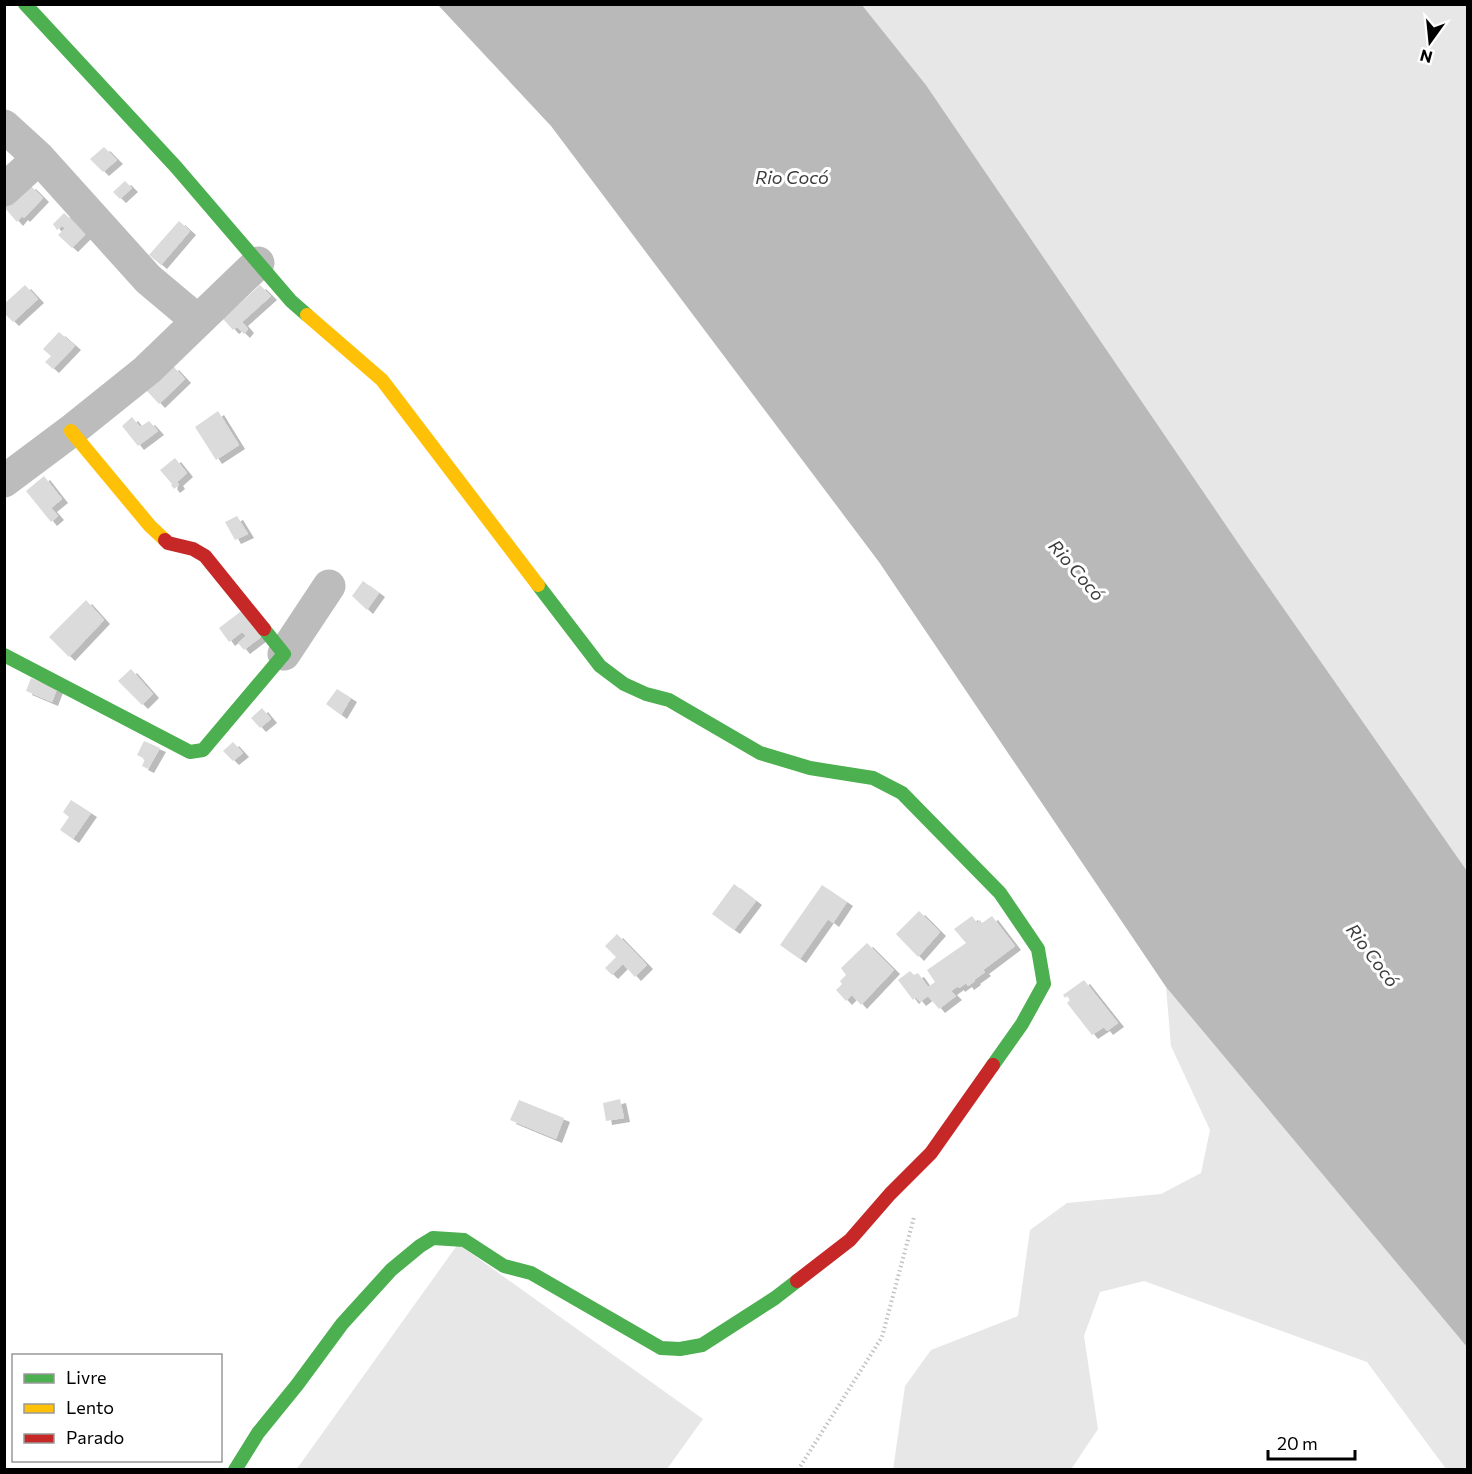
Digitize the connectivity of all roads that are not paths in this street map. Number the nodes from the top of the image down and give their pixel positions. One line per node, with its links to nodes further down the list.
1 (25, 4): 5 (street)
2 (4, 126): 3 (street)
3 (39, 158): 4 (street); 6 (street)
4 (4, 190)
5 (258, 262): 6 (street); 12 (street)
6 (198, 321): 7 (street)
7 (71, 431): 8 (street); 10 (street)
8 (4, 481)
9 (329, 586): 10 (street)
10 (284, 654): 11 (street)
11 (4, 655)
12 (235, 1470)

